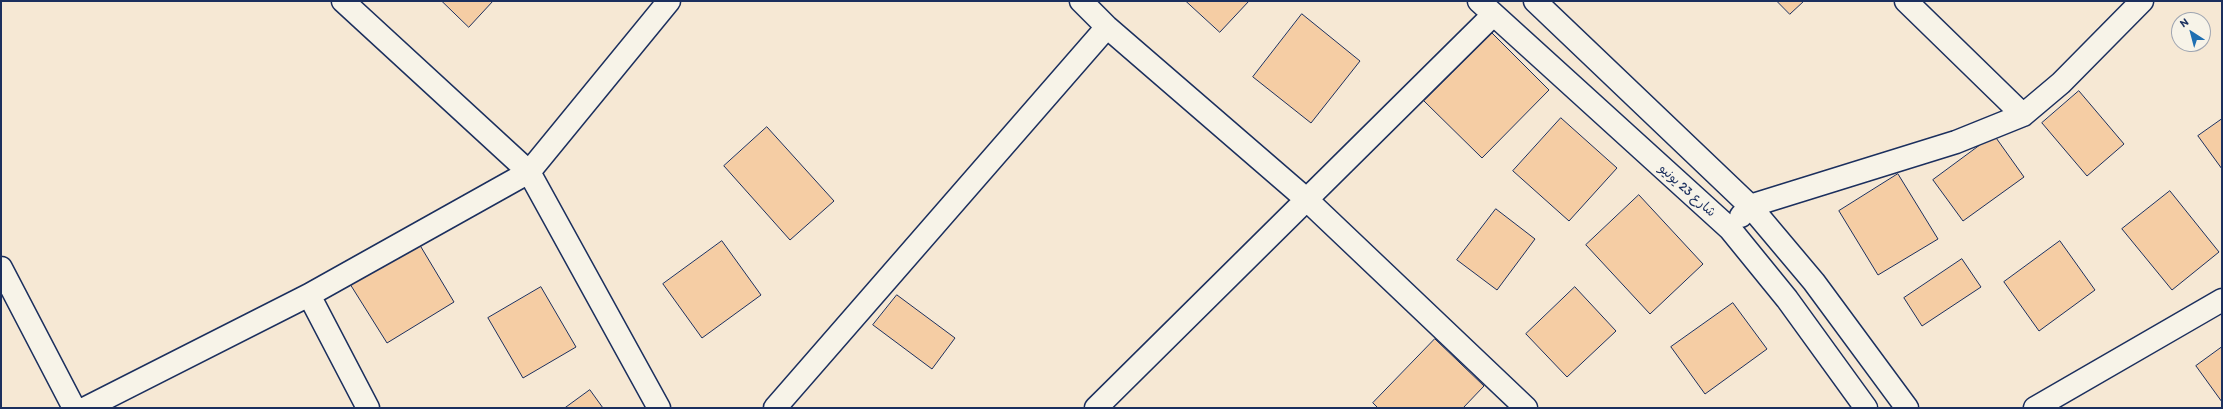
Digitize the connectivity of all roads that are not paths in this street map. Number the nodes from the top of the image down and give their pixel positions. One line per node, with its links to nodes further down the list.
1 (343, 1): 10 (street)
2 (669, 1): 10 (street)
3 (1081, 1): 8 (street)
4 (1535, 1): 12 (street)
5 (1906, 1): 9 (street)
6 (2142, 1): 9 (street)
7 (1486, 8): 11 (street); 13 (street, شارع 23 يونيو)
8 (1107, 28): 11 (street); 21 (street)
9 (2023, 115): 12 (street)
10 (529, 172): 15 (street); 20 (street)
11 (1306, 199): 22 (street); 23 (street)
12 (1750, 206): 13 (street); 25 (street)
13 (1730, 229): 24 (street, شارع 23 يونيو)
14 (1, 268): 17 (street)
15 (309, 296): 18 (street); 19 (street)
16 (2222, 300): 26 (street)
17 (74, 408)
18 (86, 408)
19 (368, 408)
20 (659, 408)
21 (775, 408)
22 (1096, 408)
23 (1526, 408)
24 (1866, 408)
25 (1907, 408)
26 (2035, 408)

